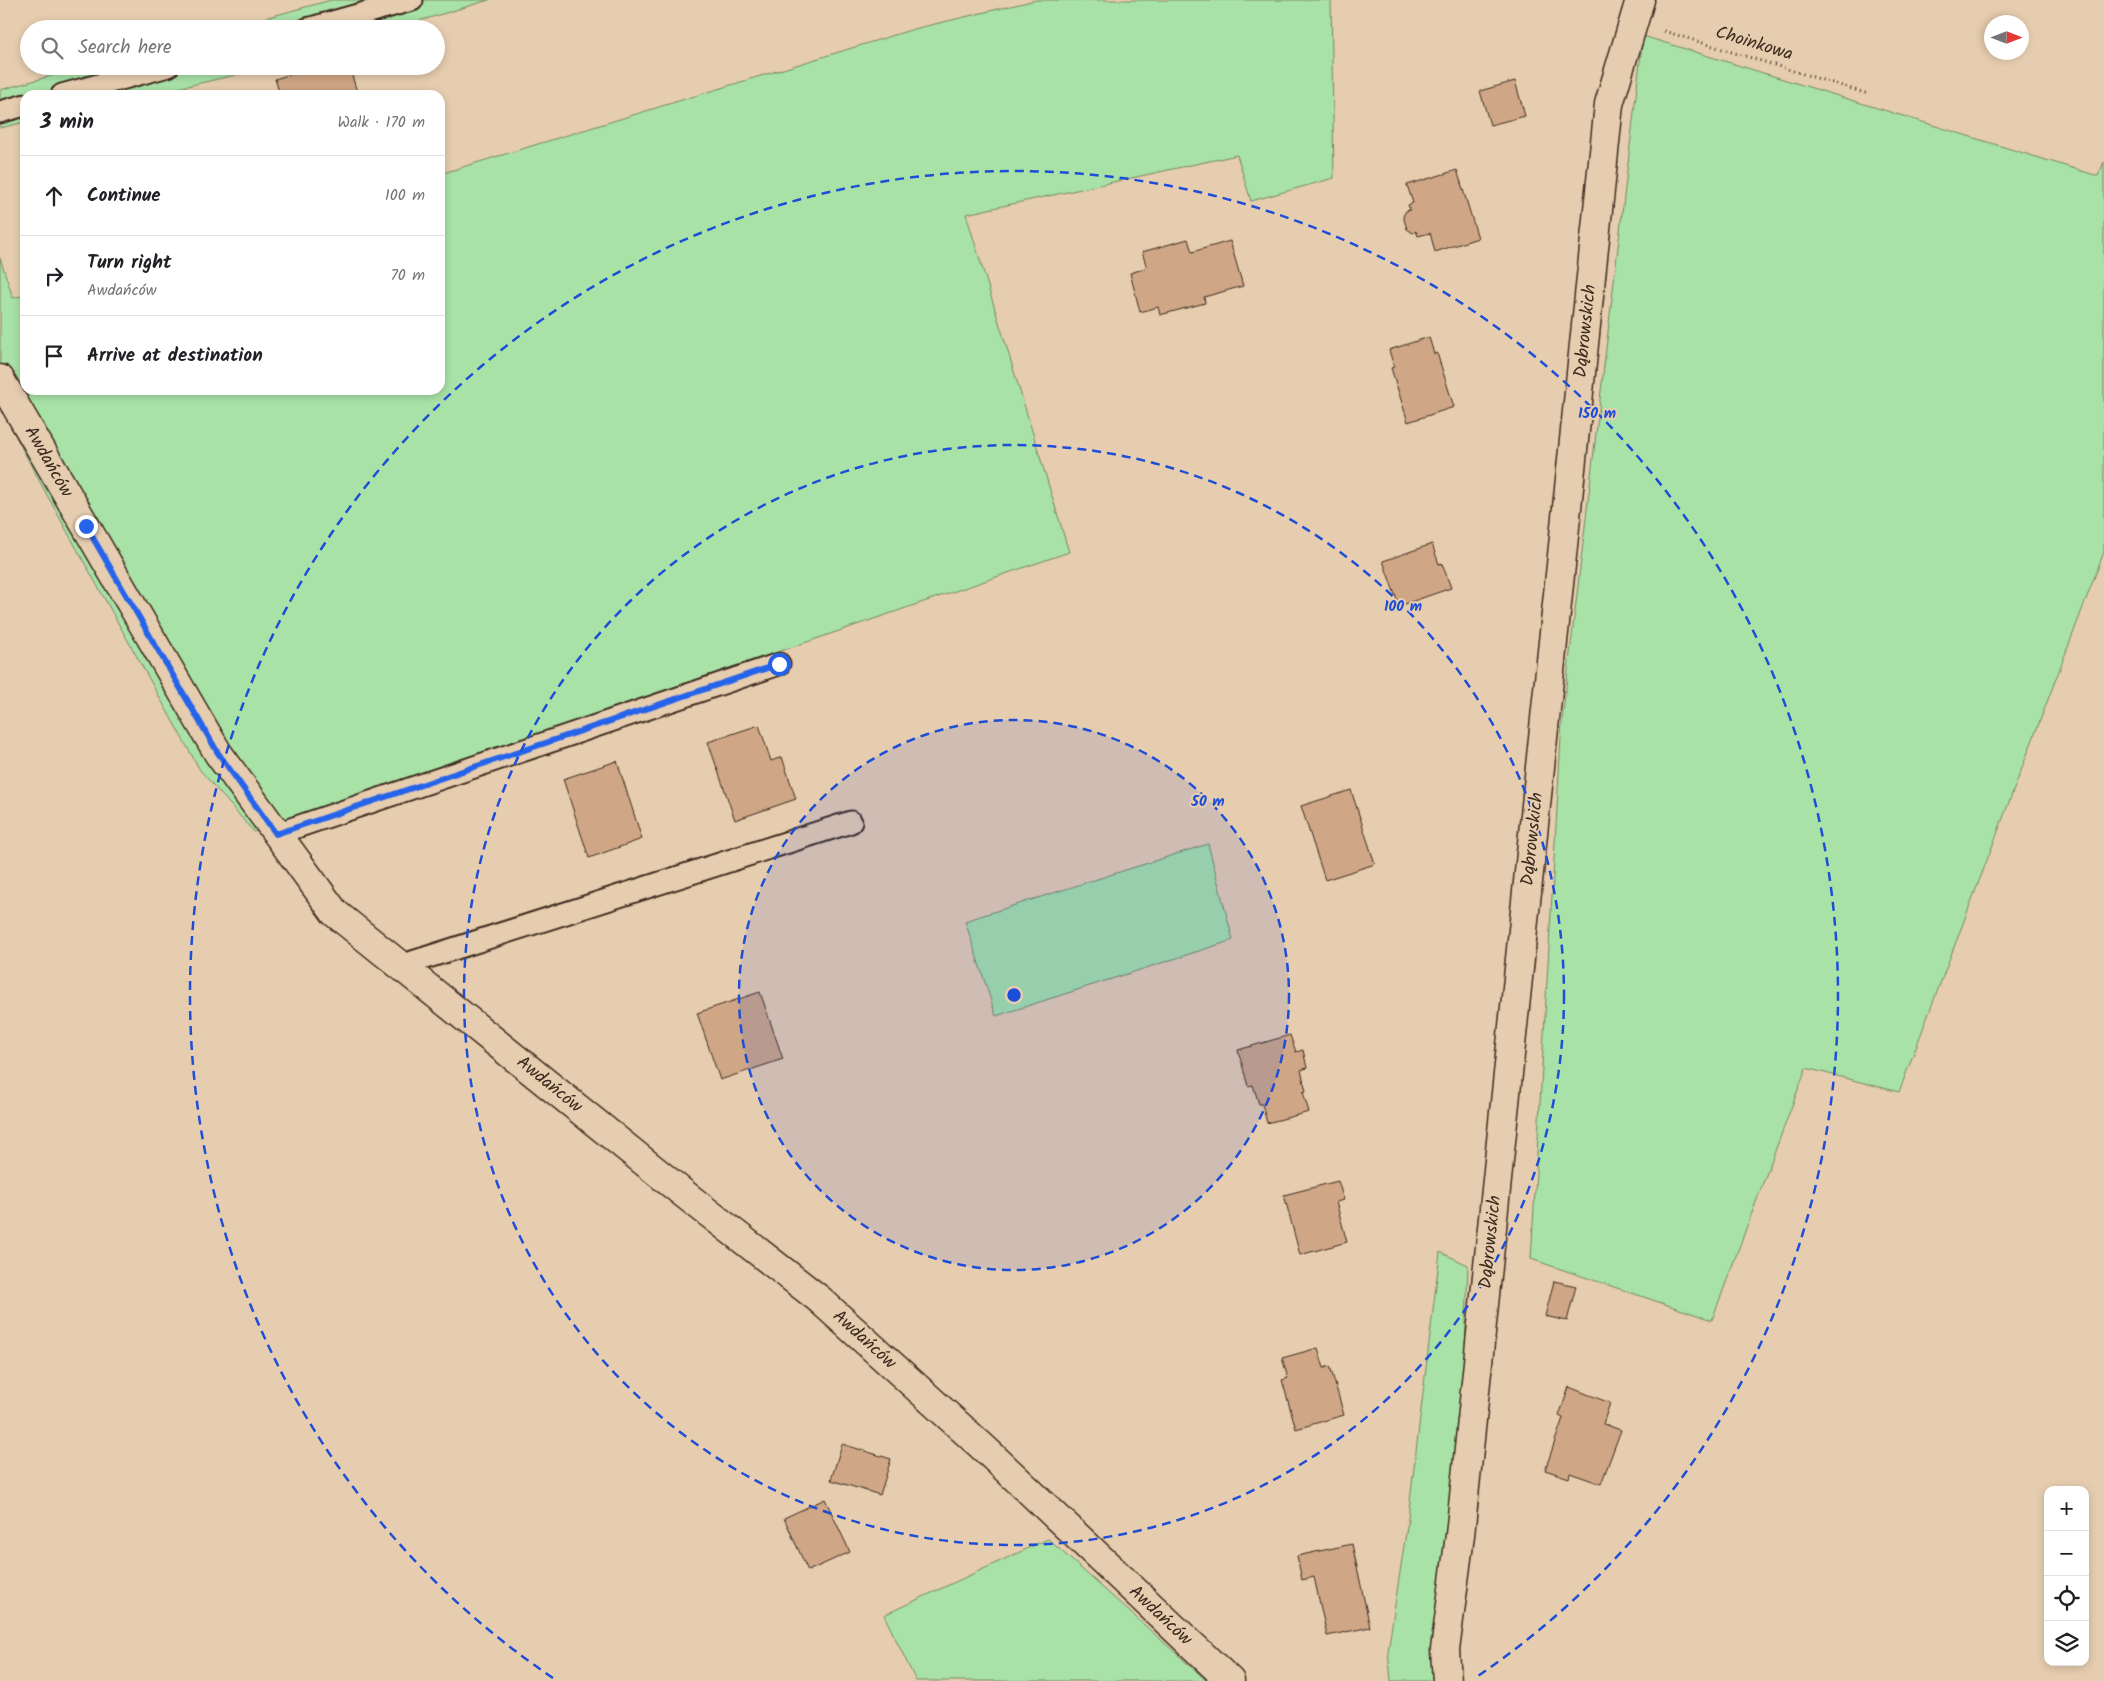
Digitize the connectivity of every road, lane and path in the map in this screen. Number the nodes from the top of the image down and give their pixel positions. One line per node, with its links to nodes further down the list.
1 (412, 0): 3 (lane)
2 (1636, 10): 6 (path, Choinkowa); 15 (street, Dąbrowskich)
3 (339, 20)
4 (135, 75): 5 (lane)
5 (80, 90)
6 (1868, 94)
7 (20, 106): 8 (lane)
8 (0, 112)
9 (0, 379): 12 (street, Awdańców)
10 (779, 664): 12 (lane)
11 (851, 822): 13 (lane)
12 (276, 834): 13 (street, Awdańców)
13 (400, 966): 14 (street, Awdańców)
14 (1230, 1681)
15 (1447, 1681)

